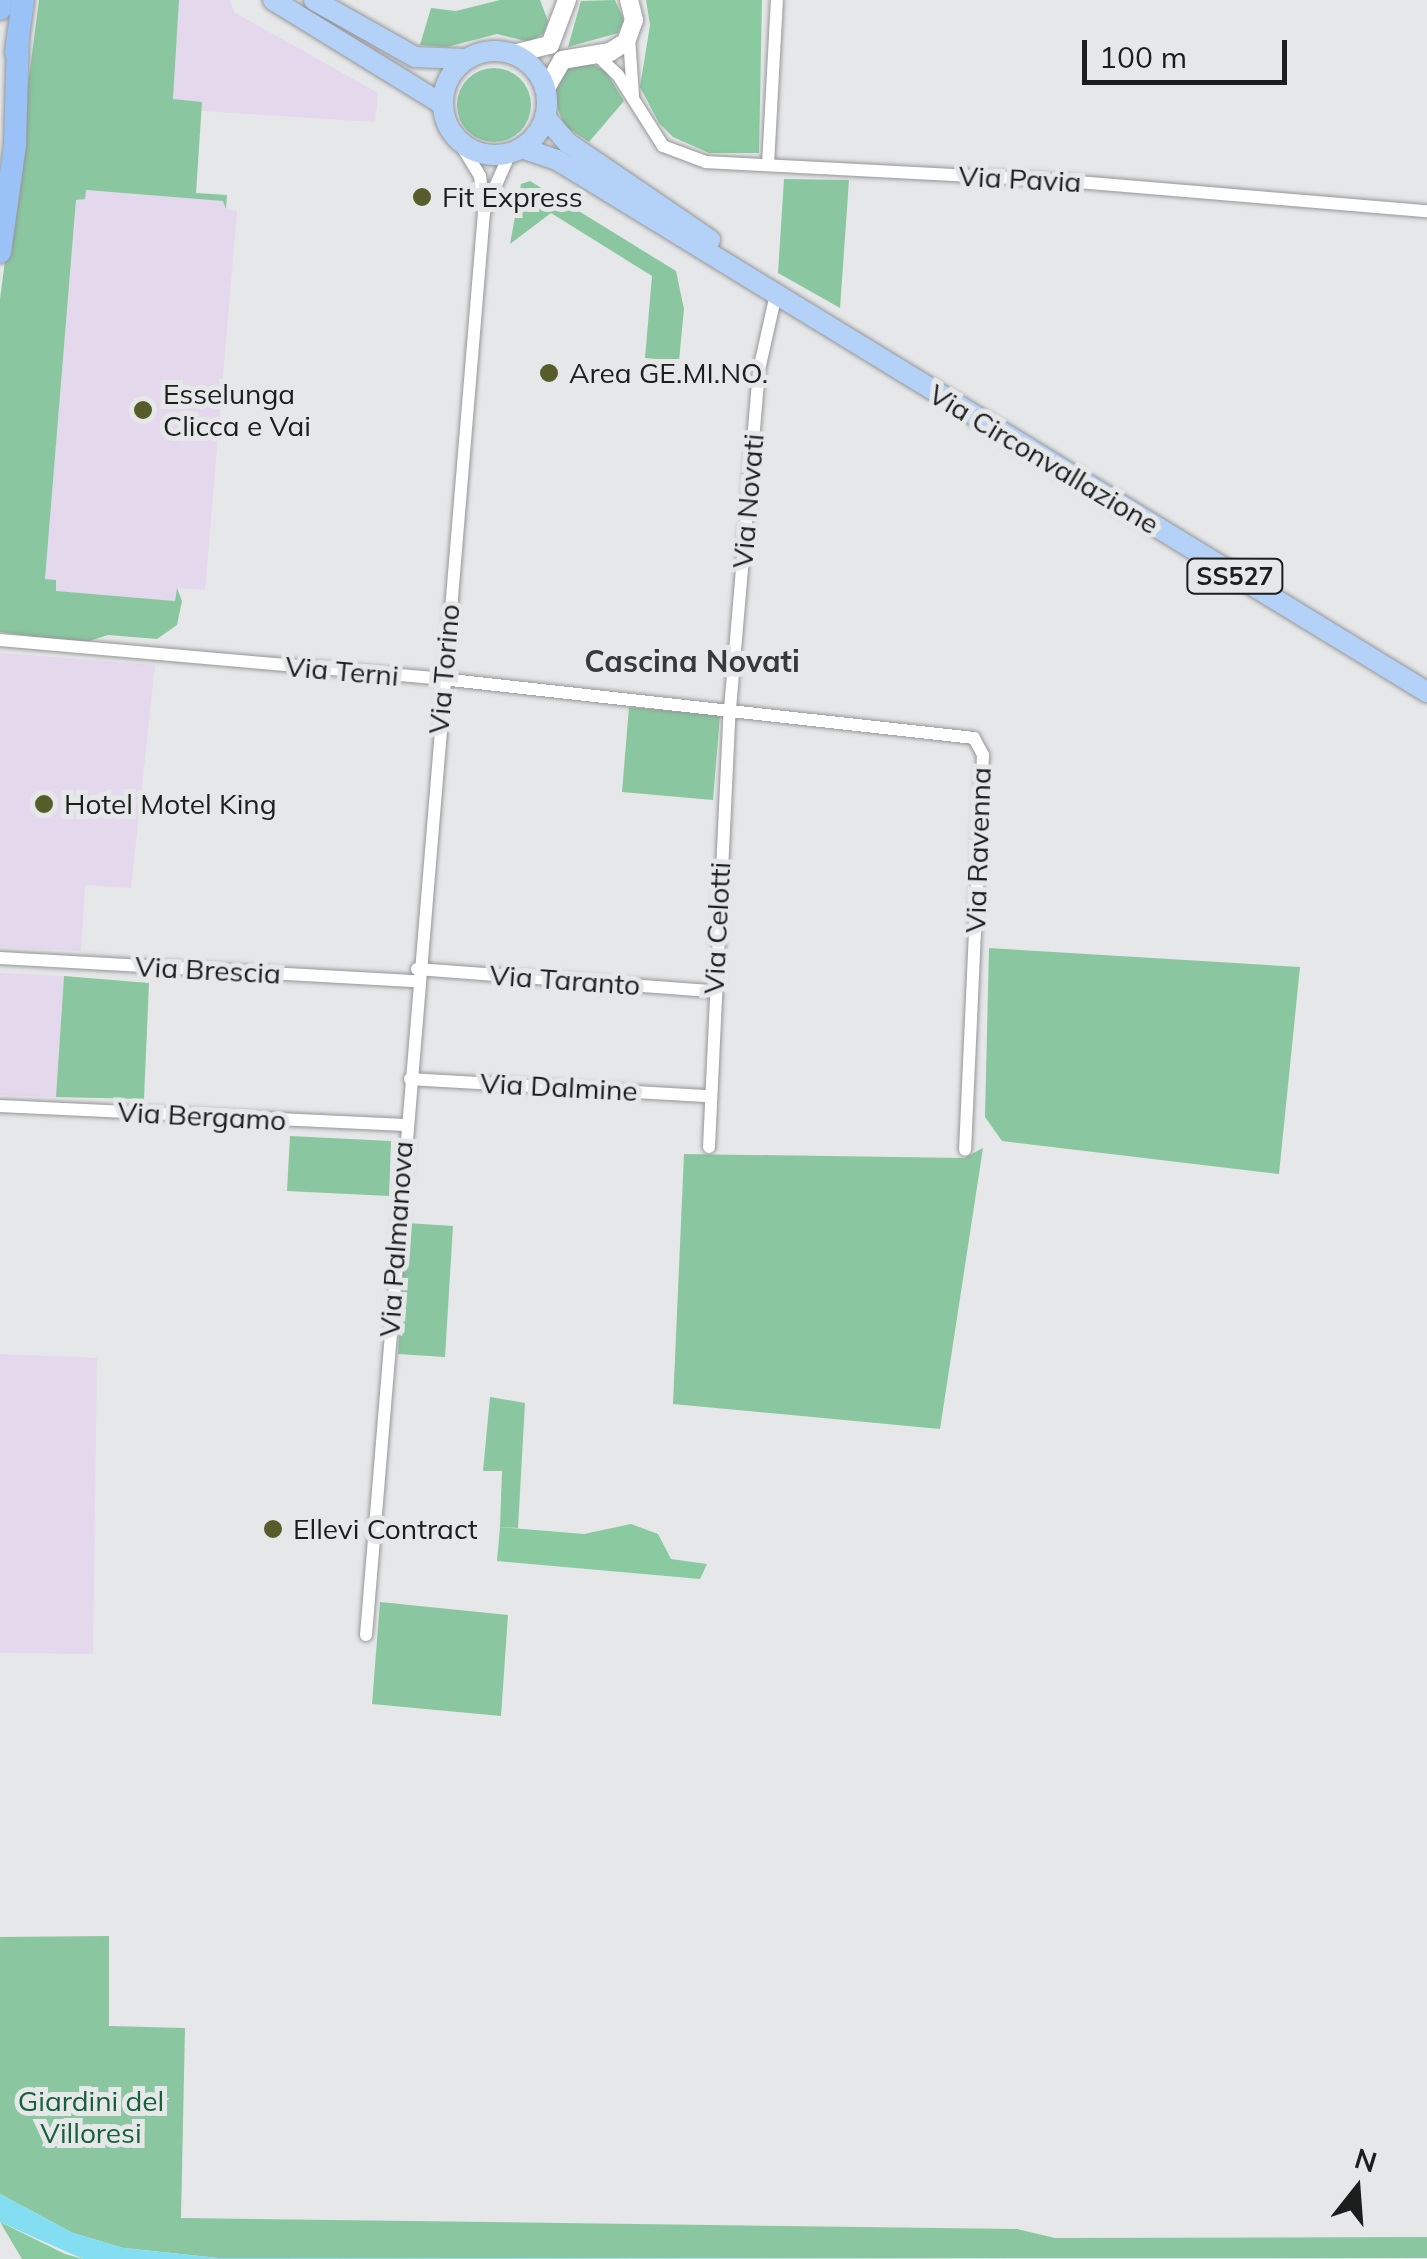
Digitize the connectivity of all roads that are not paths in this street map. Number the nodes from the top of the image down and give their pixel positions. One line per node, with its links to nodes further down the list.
1 (1, 0): 8 (highway)
2 (24, 0): 10 (highway)
3 (273, 0): 15 (main road)
4 (314, 0): 13 (main road)
5 (629, 0): 9 (street)
6 (777, 0): 20 (street)
7 (562, 4): 11 (street)
8 (0, 9)
9 (629, 37): 12 (street); 16 (street)
10 (18, 38): 21 (highway); 24 (highway)
11 (513, 54): 13 (main road); 14 (main road)
12 (596, 54): 14 (street); 16 (street, Via Pavia)
13 (466, 59): 15 (main road)
14 (545, 90): 17 (main road)
15 (442, 104): 18 (main road)
16 (635, 107): 20 (street, Via Pavia)
17 (545, 117): 19 (main road); 25 (main road, Via Circonvallazione)
18 (458, 140): 19 (main road); 23 (street, Via Torino)
19 (516, 150): 23 (street, Via Torino); 25 (main road, Via Circonvallazione)
20 (768, 165): 22 (street, Via Pavia)
21 (0, 169)
22 (1427, 211)
23 (484, 212): 27 (street, Via Torino)
24 (0, 252)
25 (770, 290): 28 (main road, Via Circonvallazione / SS527); 29 (street, Via Novati)
26 (4, 642): 27 (street, Via Terni)
27 (442, 678): 29 (street, Via Terni); 31 (street, Via Torino)
28 (1427, 692)
29 (730, 710): 32 (street, Via Celotti); 38 (street, Via Ravenna)
30 (0, 958): 31 (street, Via Brescia)
31 (417, 975): 32 (street, Via Taranto); 33 (street, Via Torino)
32 (713, 991): 34 (street, Via Celotti)
33 (410, 1079): 34 (street, Via Dalmine); 36 (street, Via Torino)
34 (708, 1096): 37 (street, Via Celotti)
35 (0, 1106): 36 (street, Via Bergamo)
36 (405, 1125): 39 (street, Via Palmanova)
37 (709, 1147)
38 (964, 1150)
39 (366, 1636)

